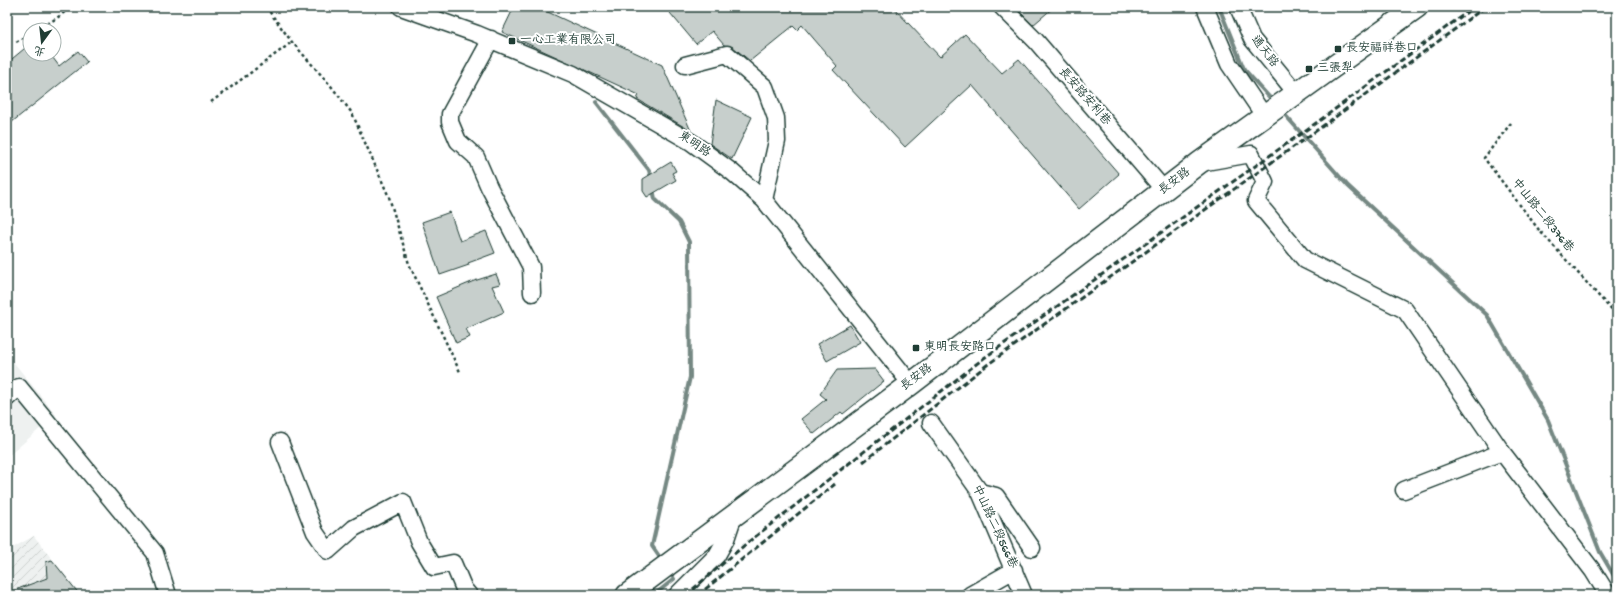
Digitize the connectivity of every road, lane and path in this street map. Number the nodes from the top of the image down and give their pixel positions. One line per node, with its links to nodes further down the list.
1 (71, 7): 8 (path)
2 (266, 7): 12 (path)
3 (402, 7): 10 (street, 東明路)
4 (1002, 7): 19 (street, 長安路安利巷)
5 (1205, 7): 16 (street)
6 (1238, 7): 14 (street, 通天路)
7 (1417, 7): 14 (main road)
8 (50, 22)
9 (22, 39): 11 (path)
10 (491, 39): 20 (street, 東明路); 21 (street)
11 (16, 42)
12 (292, 42): 15 (path); 23 (path)
13 (685, 65): 20 (street)
14 (1297, 94): 16 (main road)
15 (211, 102)
16 (1265, 117): 18 (main road, 長安路)
17 (1511, 123): 22 (path, 中山路二段376巷)
18 (1199, 163): 19 (main road, 長安路); 28 (street)
19 (1164, 190): 24 (main road, 長安路)
20 (764, 200): 24 (street, 東明路)
21 (532, 293)
22 (1617, 316)
23 (461, 374)
24 (911, 384): 31 (main road, 長安路)
25 (7, 398): 34 (street)
26 (931, 423): 30 (street, 中山路二段566巷)
27 (280, 442): 35 (street)
28 (1502, 452): 29 (street); 40 (street)
29 (1404, 490)
30 (980, 492): 32 (street); 33 (street, 中山路二段566巷)
31 (734, 515): 36 (main road, 長安路); 37 (street)
32 (1032, 548)
33 (1014, 570): 38 (street); 39 (street, 中山路二段566巷)
34 (168, 595)
35 (469, 595)
36 (626, 595)
37 (677, 595)
38 (970, 595)
39 (1024, 595)
40 (1608, 595)

